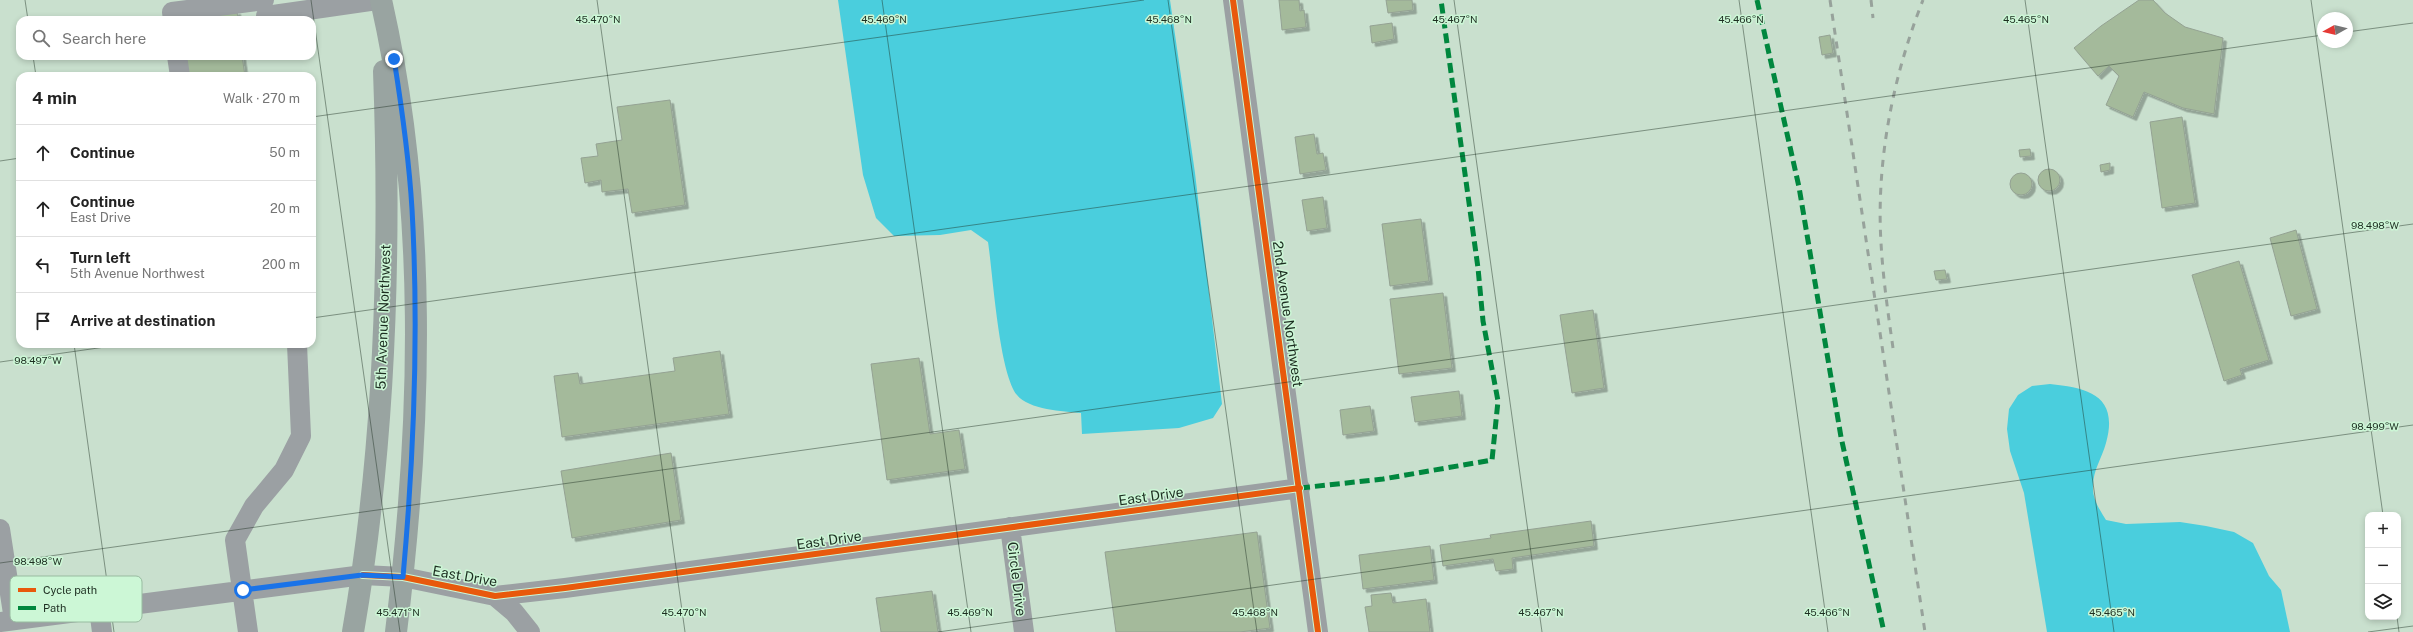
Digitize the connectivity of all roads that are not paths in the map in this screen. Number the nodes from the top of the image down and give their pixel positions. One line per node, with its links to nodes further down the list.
1 (377, 0): 4 (street)
2 (381, 0): 12 (main road, 5th Avenue Northwest); 13 (main road, 5th Avenue Northwest)
3 (1233, 0): 9 (street, 2nd Avenue Northwest)
4 (265, 8): 5 (street)
5 (172, 16)
6 (178, 60): 7 (street)
7 (179, 72)
8 (297, 348): 14 (street)
9 (1300, 488): 10 (street, East Drive); 25 (street, 2nd Avenue Northwest)
10 (1010, 527): 15 (street, East Drive); 24 (street, Circle Drive)
11 (0, 529): 17 (street)
12 (362, 575): 13 (street, East Drive); 14 (street, East Drive); 21 (main road, 5th Avenue Northwest)
13 (403, 577): 15 (street, East Drive); 22 (main road, 5th Avenue Northwest)
14 (243, 590): 16 (street, East Drive); 20 (street)
15 (494, 596): 23 (street)
16 (142, 603)
17 (7, 621)
18 (101, 622): 19 (street)
19 (102, 632)
20 (248, 632)
21 (353, 632)
22 (396, 632)
23 (530, 632)
24 (1024, 632)
25 (1318, 632)

